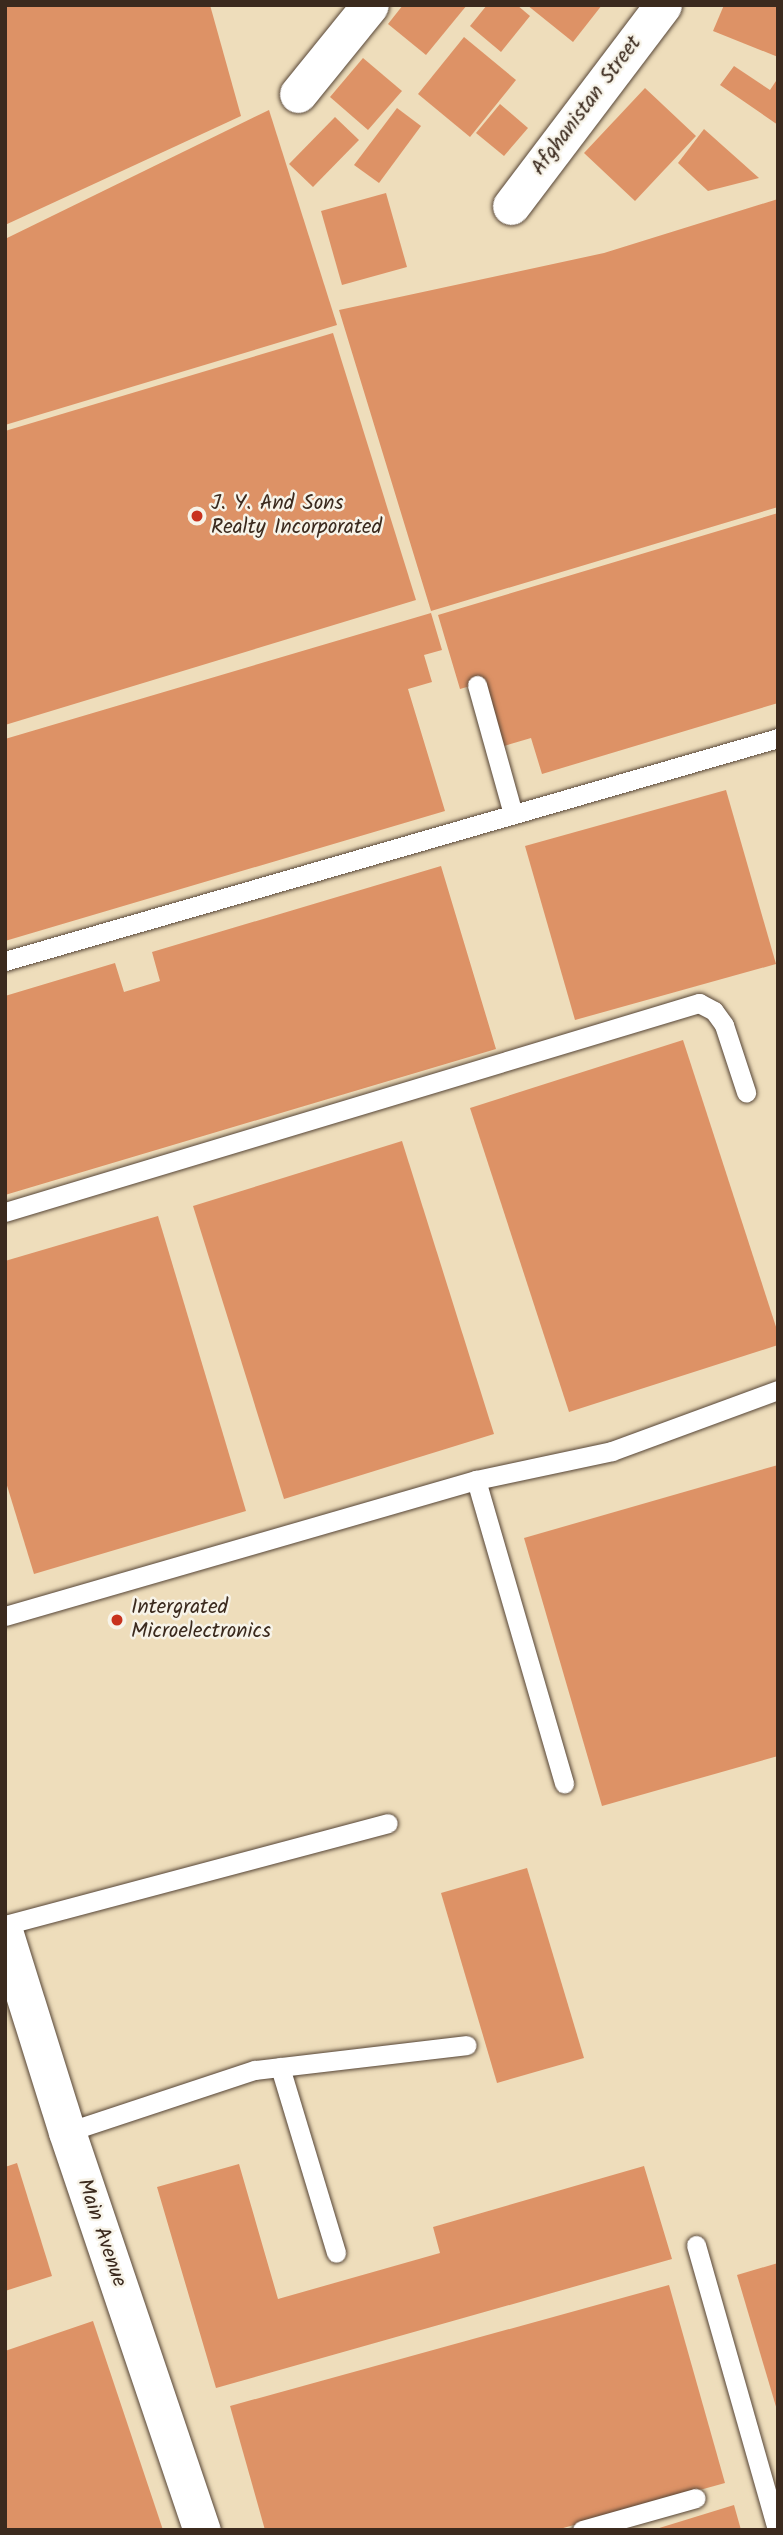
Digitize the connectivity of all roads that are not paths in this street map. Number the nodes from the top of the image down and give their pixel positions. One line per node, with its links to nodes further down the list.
1 (370, 5): 3 (street)
2 (663, 5): 4 (street, Afghanistan Street)
3 (298, 94)
4 (511, 206)
5 (477, 685): 7 (lane)
6 (778, 738): 7 (lane)
7 (513, 814): 8 (lane)
8 (5, 961)
9 (746, 1092): 10 (lane)
10 (5, 1212)
11 (778, 1390): 12 (lane)
12 (476, 1480): 13 (lane); 14 (lane)
13 (5, 1616)
14 (564, 1783)
15 (388, 1823): 16 (lane)
16 (5, 1925)
17 (5, 1934): 20 (street, Main Avenue)
18 (467, 2045): 19 (lane)
19 (280, 2067): 20 (lane); 22 (lane)
20 (67, 2132): 24 (street, Main Avenue)
21 (696, 2245): 26 (lane)
22 (336, 2253)
23 (696, 2498): 25 (lane)
24 (202, 2530)
25 (582, 2530)
26 (777, 2530)

